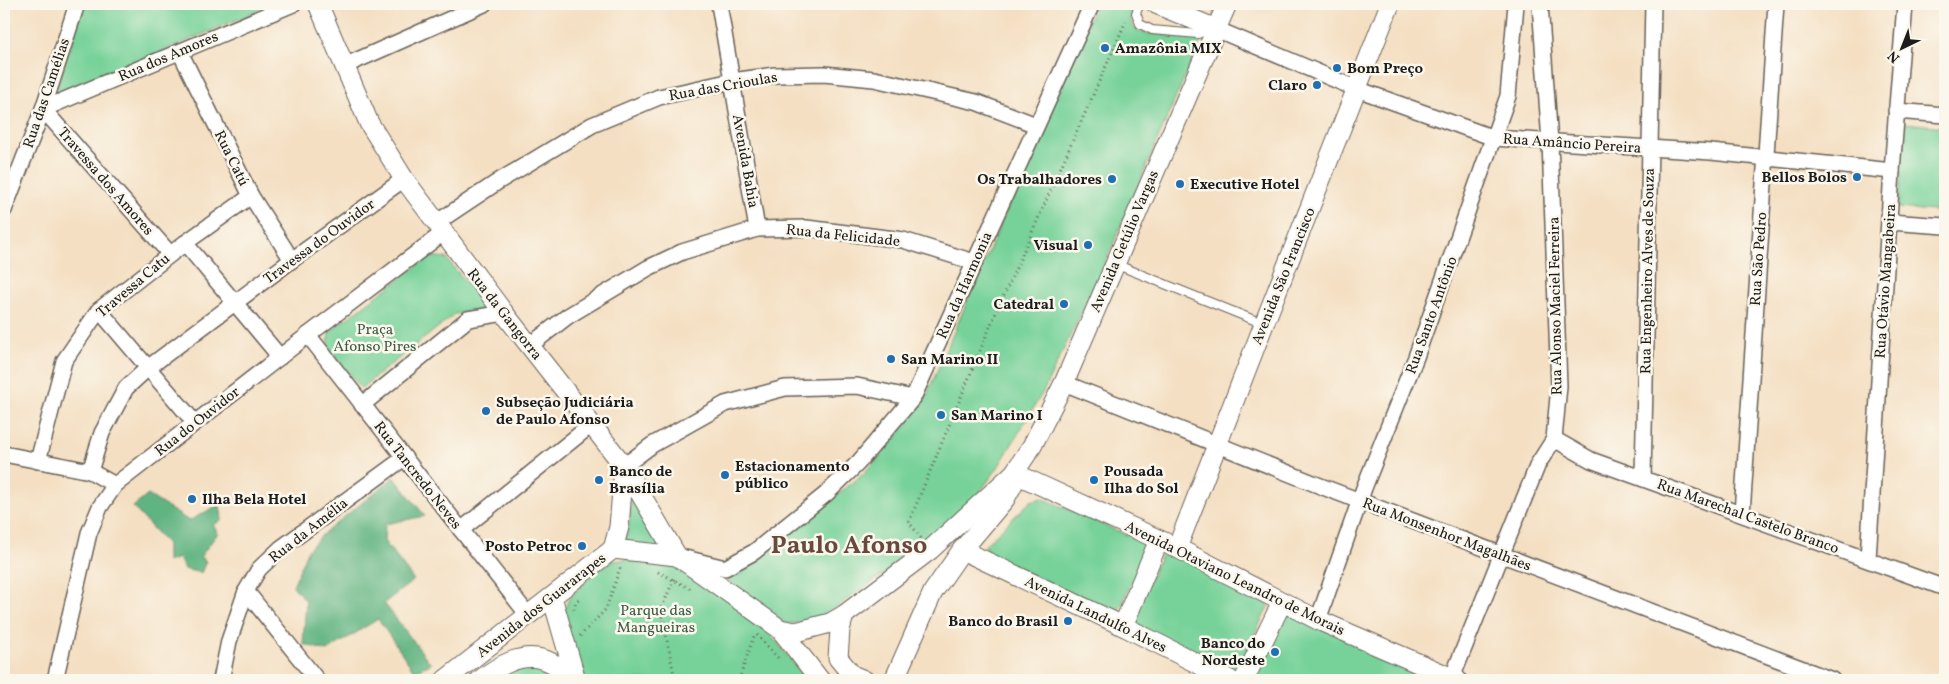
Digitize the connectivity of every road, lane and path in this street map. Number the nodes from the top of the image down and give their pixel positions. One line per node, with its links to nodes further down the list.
1 (77, 4): 22 (street, Rua das Camélias)
2 (294, 4): 18 (street, Rua dos Amores)
3 (318, 4): 19 (street, Rua da Gangorra)
4 (484, 4): 19 (street)
5 (720, 4): 20 (street, Avenida Bahia)
6 (1092, 4): 25 (street, Rua da Harmonia)
7 (1140, 4): 17 (lane)
8 (1156, 4): 17 (street, Rua Amâncio Pereira)
9 (1227, 4): 17 (street, Avenida Getúlio Vargas)
10 (1390, 4): 21 (street, Avenida São Francisco)
11 (1516, 4): 26 (street, Rua Santo Antônio)
12 (1540, 4): 27 (street, Rua Alonso Maciel Ferreira)
13 (1653, 4): 28 (street, Rua Engenheiro Alves de Souza)
14 (1776, 4): 29 (street, Rua São Pedro)
15 (1905, 4): 23 (street, Rua Otávio Mangabeira)
16 (1129, 16): 72 (path)
17 (1215, 28): 21 (street, Rua Amâncio Pereira); 42 (street, Avenida Getúlio Vargas)
18 (180, 52): 22 (street, Rua dos Amores); 32 (street, Rua Catú)
19 (344, 66): 31 (street, Rua da Gangorra)
20 (732, 81): 25 (street, Rua das Crioulas); 36 (street, Rua das Crioulas); 37 (street, Avenida Bahia)
21 (1357, 89): 26 (street, Rua Amâncio Pereira); 46 (street, Avenida São Francisco)
22 (43, 109): 33 (street, Rua das Camélias); 39 (street, Travessa dos Amores)
23 (1896, 111): 24 (street); 30 (street, Rua Otávio Mangabeira)
24 (1945, 115)
25 (1036, 124): 41 (street, Rua da Harmonia)
26 (1494, 138): 27 (street, Rua Amâncio Pereira); 66 (street, Rua Santo Antônio)
27 (1550, 142): 28 (street, Rua Amâncio Pereira); 56 (street, Rua Alonso Maciel Ferreira)
28 (1650, 149): 29 (street, Rua Amâncio Pereira); 64 (street, Rua Engenheiro Alves de Souza)
29 (1765, 156): 30 (street, Rua Amâncio Pereira); 67 (street, Rua São Pedro)
30 (1892, 170): 34 (street, Rua Otávio Mangabeira)
31 (404, 179): 36 (street, Rua da Gangorra); 40 (street, Travessa do Ouvidor)
32 (250, 196): 38 (street, Travessa Catu); 40 (street, Rua Catú)
33 (4, 210)
34 (1889, 222): 35 (street); 76 (street, Rua Otávio Mangabeira)
35 (1945, 226)
36 (440, 228): 45 (street, Rua da Gangorra); 47 (street, Rua do Ouvidor)
37 (757, 229): 41 (street, Rua da Felicidade); 48 (street, Rua da Felicidade)
38 (185, 242): 39 (street, Travessa Catu); 43 (street)
39 (170, 254): 44 (street, Travessa Catu)
40 (292, 260): 43 (street, Travessa do Ouvidor)
41 (974, 262): 52 (street, Rua da Harmonia)
42 (1114, 263): 46 (lane); 51 (street, Avenida Getúlio Vargas)
43 (235, 304): 49 (street); 50 (street, Travessa do Ouvidor)
44 (99, 310): 50 (street); 60 (street, Travessa Catu)
45 (504, 313): 48 (street, Rua da Gangorra); 53 (street)
46 (1264, 324): 57 (street, Avenida São Francisco)
47 (308, 334): 49 (street, Rua do Ouvidor); 53 (street, Rua Tancredo Neves)
48 (529, 346): 55 (street, Rua da Gangorra)
49 (280, 357): 54 (street, Rua do Ouvidor)
50 (149, 368): 54 (street); 62 (street, Travessa do Ouvidor)
51 (1064, 383): 57 (street, Rua Monsenhor Magalhães); 63 (street, Avenida Getúlio Vargas)
52 (913, 398): 61 (street); 75 (street, Rua da Harmonia)
53 (362, 405): 59 (street, Rua Tancredo Neves)
54 (195, 423): 65 (street, Rua do Ouvidor)
55 (591, 425): 61 (street, Rua da Gangorra); 68 (street)
56 (1554, 439): 64 (street, Rua Marechal Castelo Branco); 74 (street, Rua Alonso Maciel Ferreira)
57 (1217, 445): 66 (street, Rua Monsenhor Magalhães); 70 (street, Avenida São Francisco)
58 (4, 454): 60 (street)
59 (404, 458): 68 (street, Rua Tancredo Neves); 83 (street, Rua da Amélia)
60 (38, 461): 62 (street)
61 (624, 466): 71 (street); 75 (street, Rua da Gangorra)
62 (90, 471): 65 (street)
63 (1014, 473): 69 (street, Avenida Otaviano Leandro de Morais); 72 (street, Avenida Getúlio Vargas); 73 (street, Avenida Getúlio Vargas)
64 (1643, 478): 67 (street, Rua Marechal Castelo Branco)
65 (115, 485): 101 (street, Rua do Ouvidor)
66 (1361, 502): 74 (street, Rua Monsenhor Magalhães); 91 (street, Rua Santo Antônio)
67 (1742, 514): 76 (street, Rua Marechal Castelo Branco)
68 (462, 530): 90 (street, Rua Tancredo Neves)
69 (1159, 540): 70 (street, Avenida Otaviano Leandro de Morais); 92 (street)
70 (1177, 548): 87 (street, Avenida Otaviano Leandro de Morais)
71 (613, 549): 75 (street, Rua da Gangorra); 86 (street, Avenida dos Guararapes)
72 (930, 550): 89 (street, Avenida Getúlio Vargas)
73 (962, 550): 92 (street, Avenida Landulfo Alves); 99 (street, Avenida Getúlio Vargas)
74 (1500, 555): 100 (street, Rua Alonso Maciel Ferreira); 112 (street, Rua Monsenhor Magalhães)
75 (677, 556): 94 (street, Rua da Gangorra)
76 (1868, 559): 82 (street, Rua Marechal Castelo Branco)
77 (629, 567): 79 (path)
78 (611, 568): 79 (path)
79 (620, 568): 96 (path)
80 (652, 570): 81 (path)
81 (674, 579): 84 (path); 106 (path)
82 (1945, 588)
83 (246, 591): 102 (street, Rua da Amélia); 103 (street)
84 (699, 593)
85 (583, 596): 88 (path)
86 (552, 597): 90 (street, Avenida dos Guararapes); 98 (street)
87 (1282, 602): 91 (street, Avenida Otaviano Leandro de Morais); 111 (street)
88 (572, 615)
89 (844, 615): 94 (street, Avenida Getúlio Vargas); 109 (street)
90 (528, 616): 104 (street, Avenida dos Guararapes)
91 (1318, 620): 100 (street, Avenida Otaviano Leandro de Morais)
92 (1123, 626): 110 (street, Avenida Landulfo Alves)
93 (749, 628): 95 (path)
94 (780, 629): 108 (street, Rua da Gangorra)
95 (755, 633): 97 (path); 107 (path)
96 (576, 641)
97 (781, 660)
98 (575, 678): 105 (street, Avenida dos Guararapes)
99 (892, 679)
100 (1454, 679)
101 (55, 680)
102 (221, 680)
103 (317, 680)
104 (445, 680)
105 (480, 680)
106 (675, 680)
107 (739, 680)
108 (820, 680)
109 (864, 680)
110 (1230, 680)
111 (1244, 680)
112 (1832, 680)

